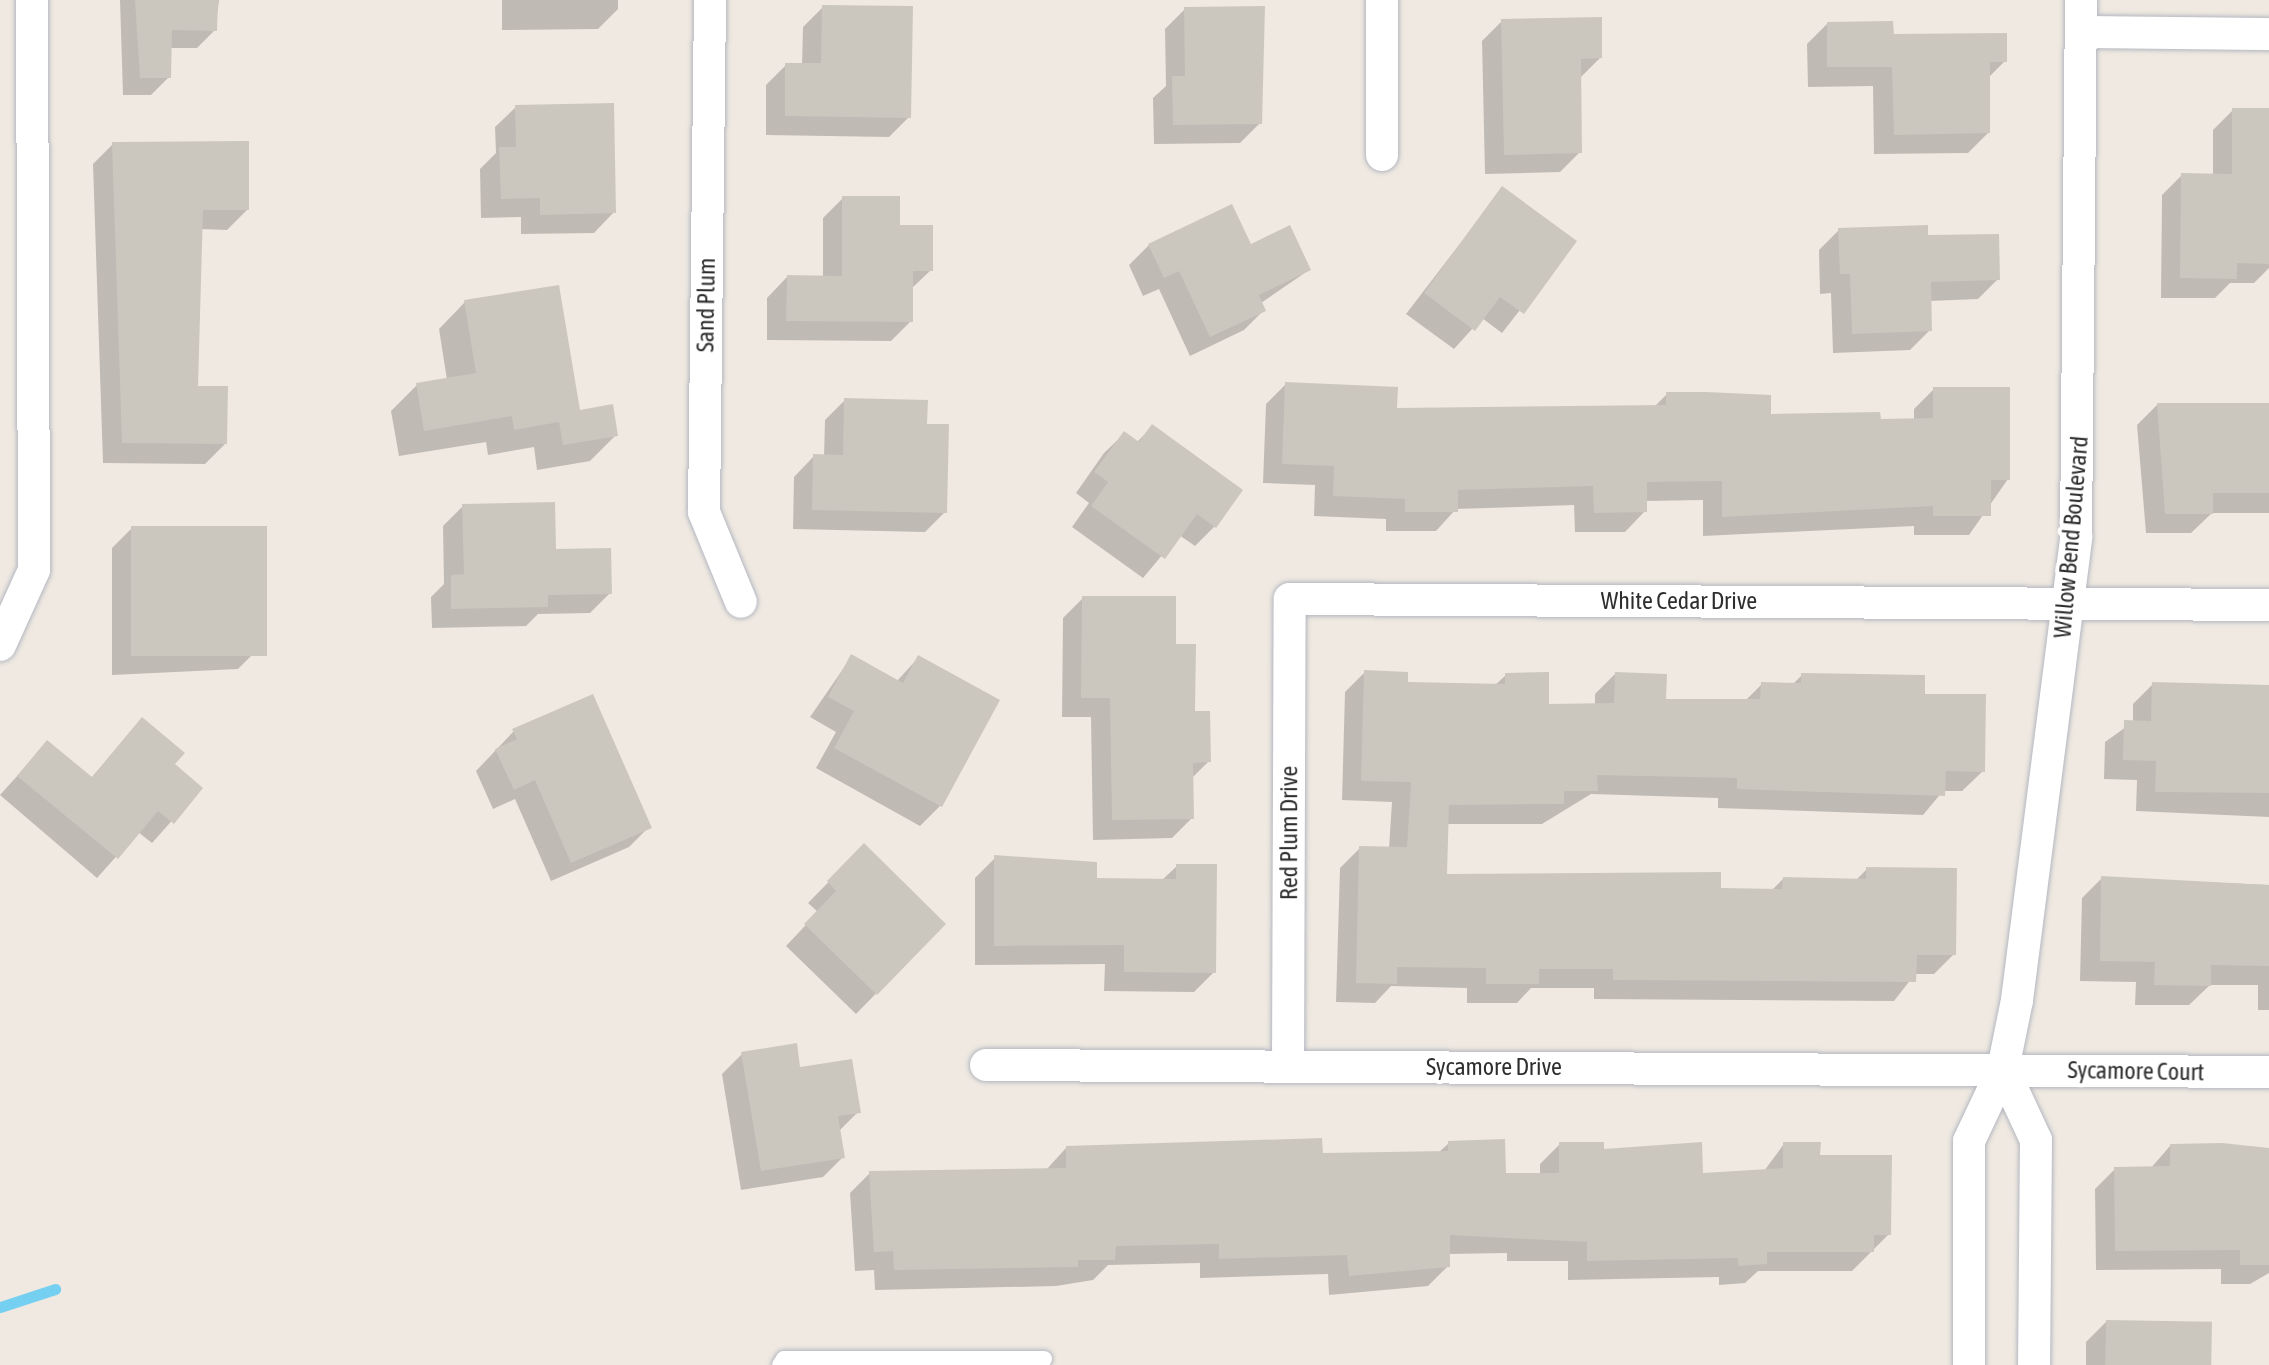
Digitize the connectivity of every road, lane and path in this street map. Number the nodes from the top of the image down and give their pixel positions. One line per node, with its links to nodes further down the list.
1 (32, 0): 12 (street)
2 (710, 0): 9 (street, Sand Plum)
3 (1382, 0): 7 (street)
4 (2081, 0): 5 (street, Willow Bend Boulevard)
5 (2081, 32): 6 (street); 10 (street, Willow Bend Boulevard)
6 (2269, 34)
7 (1382, 155)
8 (1290, 599): 10 (street, White Cedar Drive); 14 (street, Red Plum Drive)
9 (741, 602)
10 (2068, 602): 11 (street, White Cedar Drive); 15 (street, Willow Bend Boulevard)
11 (2269, 605)
12 (0, 645)
13 (986, 1065): 14 (street, Sycamore Drive)
14 (1288, 1067): 15 (street, Sycamore Drive)
15 (2003, 1069): 16 (street, Sycamore Court); 19 (street, Willow Bend Boulevard); 20 (street)
16 (2269, 1072)
17 (1044, 1359): 18 (lane)
18 (780, 1365)
19 (1969, 1365)
20 (2034, 1365)

